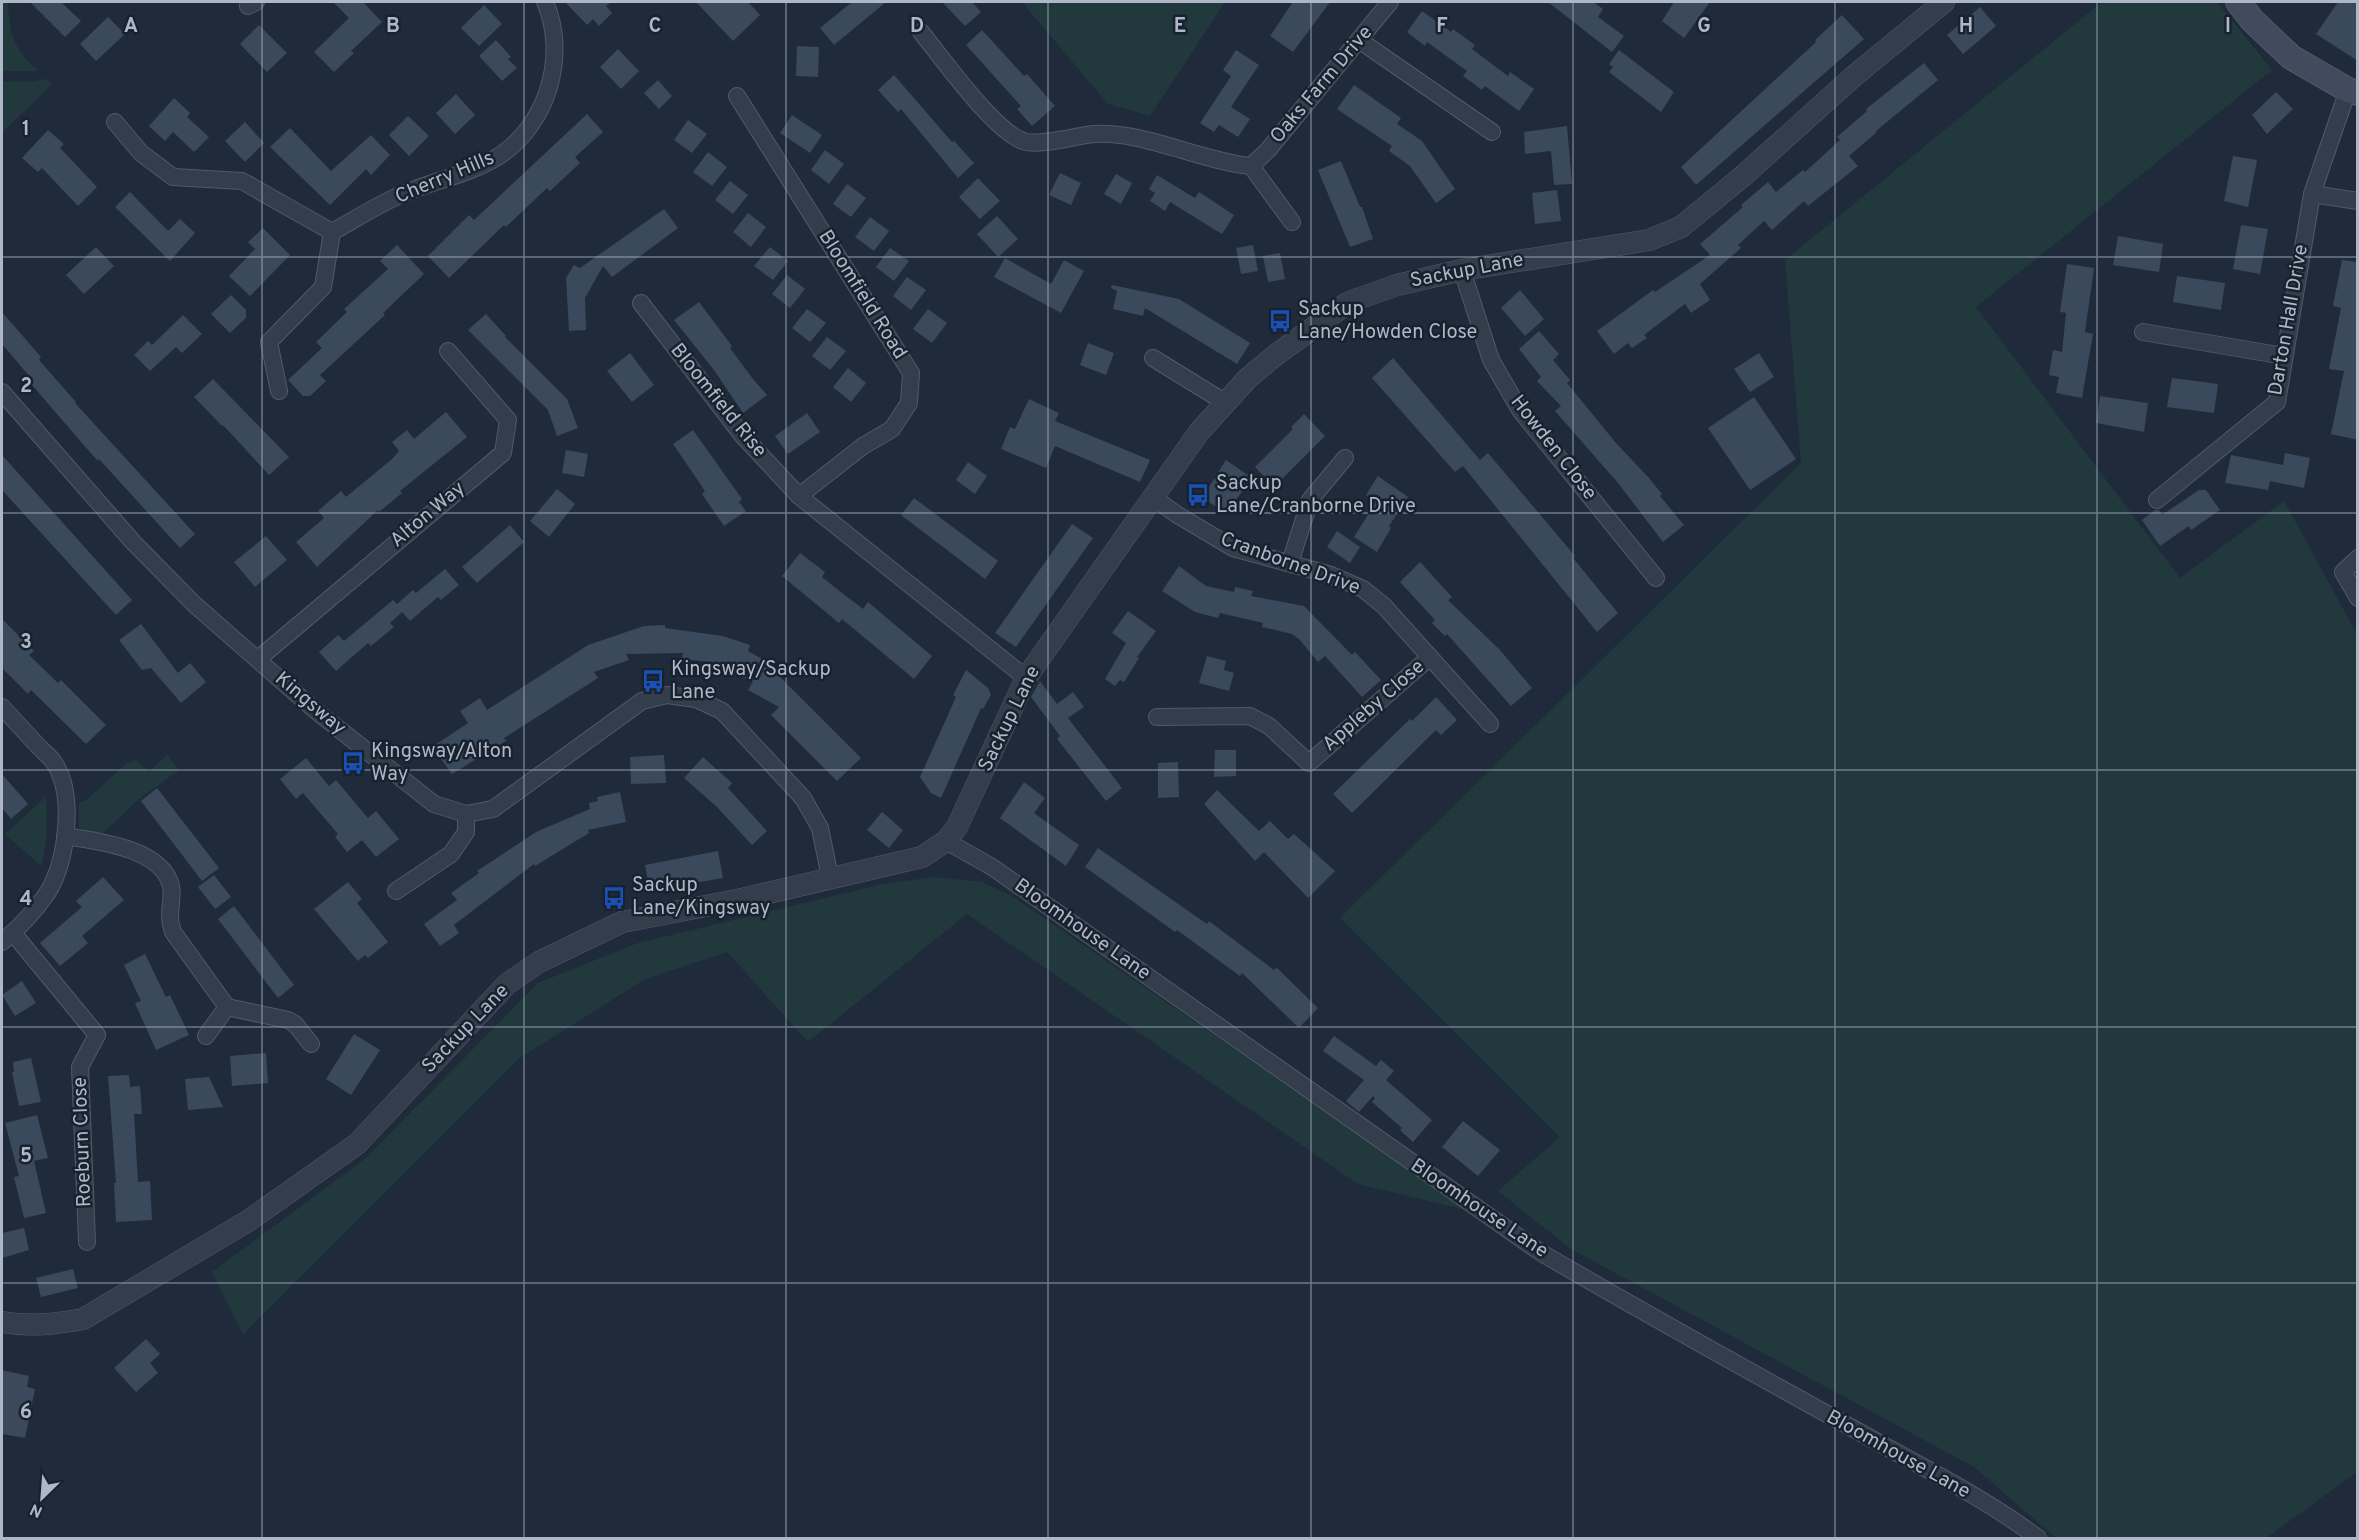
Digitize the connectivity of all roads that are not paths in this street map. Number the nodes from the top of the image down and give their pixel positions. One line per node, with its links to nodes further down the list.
1 (545, 2): 15 (street, Cherry Hills)
2 (1390, 2): 6 (street, Oaks Farm Drive)
3 (1944, 2): 16 (street, Sackup Lane)
4 (2238, 2): 7 (main road)
5 (921, 32): 11 (street)
6 (1359, 40): 10 (street); 11 (street, Oaks Farm Drive)
7 (2353, 92): 12 (street, Darton Hall Drive)
8 (737, 96): 26 (street, Bloomfield Road)
9 (115, 122): 15 (street)
10 (1492, 132)
11 (1251, 166): 14 (street)
12 (2312, 194): 13 (street); 20 (street, Darton Hall Drive)
13 (2358, 201)
14 (1292, 222)
15 (332, 232): 22 (street)
16 (1462, 270): 24 (street, Sackup Lane); 31 (street, Howden Close)
17 (641, 303): 26 (street, Bloomfield Rise)
18 (2143, 332): 20 (street)
19 (448, 351): 34 (street, Alton Way)
20 (2284, 356): 28 (street, Darton Hall Drive)
21 (1153, 358): 24 (street)
22 (279, 391)
23 (2, 392): 34 (street, Kingsway)
24 (1226, 403): 27 (street, Sackup Lane)
25 (1345, 458): 30 (street)
26 (799, 496): 35 (street)
27 (1153, 497): 30 (street, Cranborne Drive); 35 (street, Sackup Lane)
28 (2157, 500)
29 (2358, 558): 32 (street)
30 (1290, 563): 33 (street, Cranborne Drive)
31 (1656, 578)
32 (2358, 598)
33 (1430, 657): 37 (street, Appleby Close); 38 (street, Cranborne Drive)
34 (258, 659): 39 (street, Kingsway)
35 (1026, 678): 41 (street, Sackup Lane)
36 (2, 707): 40 (street)
37 (1157, 717)
38 (1490, 724)
39 (466, 814): 42 (street, Kingsway); 43 (street)
40 (65, 836): 44 (street); 45 (street)
41 (946, 841): 42 (street, Sackup Lane); 50 (street, Bloomhouse Lane)
42 (830, 877): 49 (street, Sackup Lane)
43 (396, 891)
44 (7, 938): 48 (street, Roeburn Close)
45 (227, 1007): 46 (street); 47 (street)
46 (206, 1036)
47 (311, 1044)
48 (87, 1242)
49 (2, 1322)
50 (2038, 1539)

